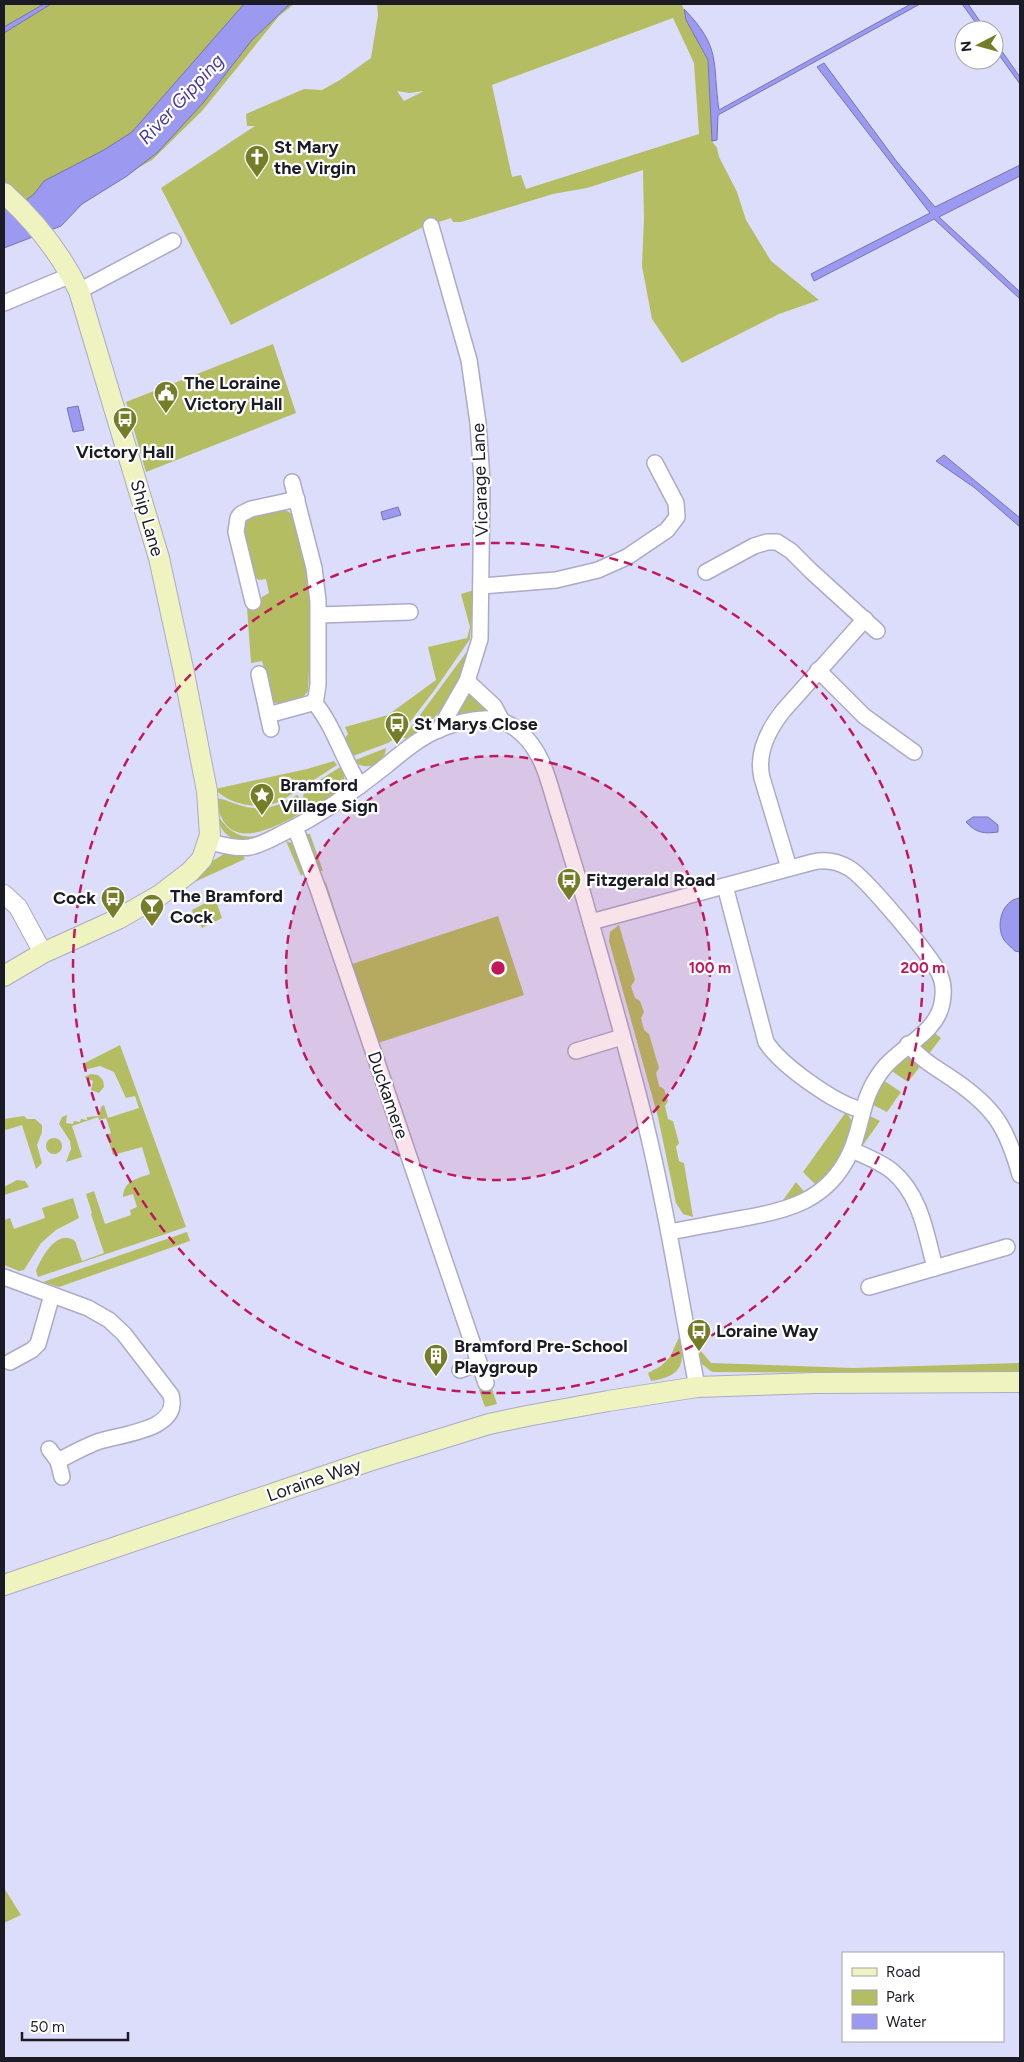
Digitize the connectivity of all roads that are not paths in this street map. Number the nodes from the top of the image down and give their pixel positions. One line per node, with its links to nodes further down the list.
1 (5, 194): 4 (main road, Ship Lane)
2 (431, 226): 10 (street, Vicarage Lane)
3 (173, 241): 4 (street)
4 (75, 283): 5 (street); 25 (main road, Ship Lane)
5 (4, 303)
6 (655, 463): 10 (street)
7 (292, 482): 8 (street)
8 (296, 499): 11 (street); 13 (street)
9 (706, 572): 14 (street)
10 (482, 586): 18 (street, Vicarage Lane)
11 (253, 602)
12 (410, 612): 13 (street)
13 (319, 615): 19 (street)
14 (865, 620): 15 (street); 16 (street)
15 (877, 631)
16 (818, 670): 22 (street); 26 (street)
17 (259, 674): 19 (street)
18 (467, 680): 20 (street); 21 (street, Vicarage Lane)
19 (314, 702): 23 (street)
20 (502, 720): 21 (street); 29 (street)
21 (439, 730): 23 (street)
22 (914, 752)
23 (360, 786): 24 (street)
24 (295, 827): 25 (street); 45 (street, Duckamere)
25 (209, 842): 30 (main road)
26 (789, 868): 27 (street); 33 (street)
27 (725, 886): 29 (street); 35 (street)
28 (4, 894): 30 (street)
29 (591, 922): 32 (street)
30 (43, 953): 31 (main road)
31 (4, 976)
32 (622, 1037): 34 (street); 38 (street)
33 (908, 1044): 35 (street); 37 (street)
34 (576, 1051)
35 (862, 1110): 36 (street)
36 (852, 1150): 38 (street); 40 (street)
37 (1020, 1175)
38 (669, 1232): 49 (street)
39 (1007, 1247): 40 (street)
40 (935, 1268): 42 (street)
41 (4, 1277): 43 (street)
42 (868, 1287)
43 (52, 1295): 44 (street); 50 (street)
44 (10, 1362)
45 (479, 1364): 46 (street); 48 (street, Duckamere)
46 (460, 1370)
47 (1020, 1382): 49 (main road, Loraine Way)
48 (486, 1383)
49 (697, 1387): 51 (main road, Loraine Way)
50 (62, 1477)
51 (4, 1585)

